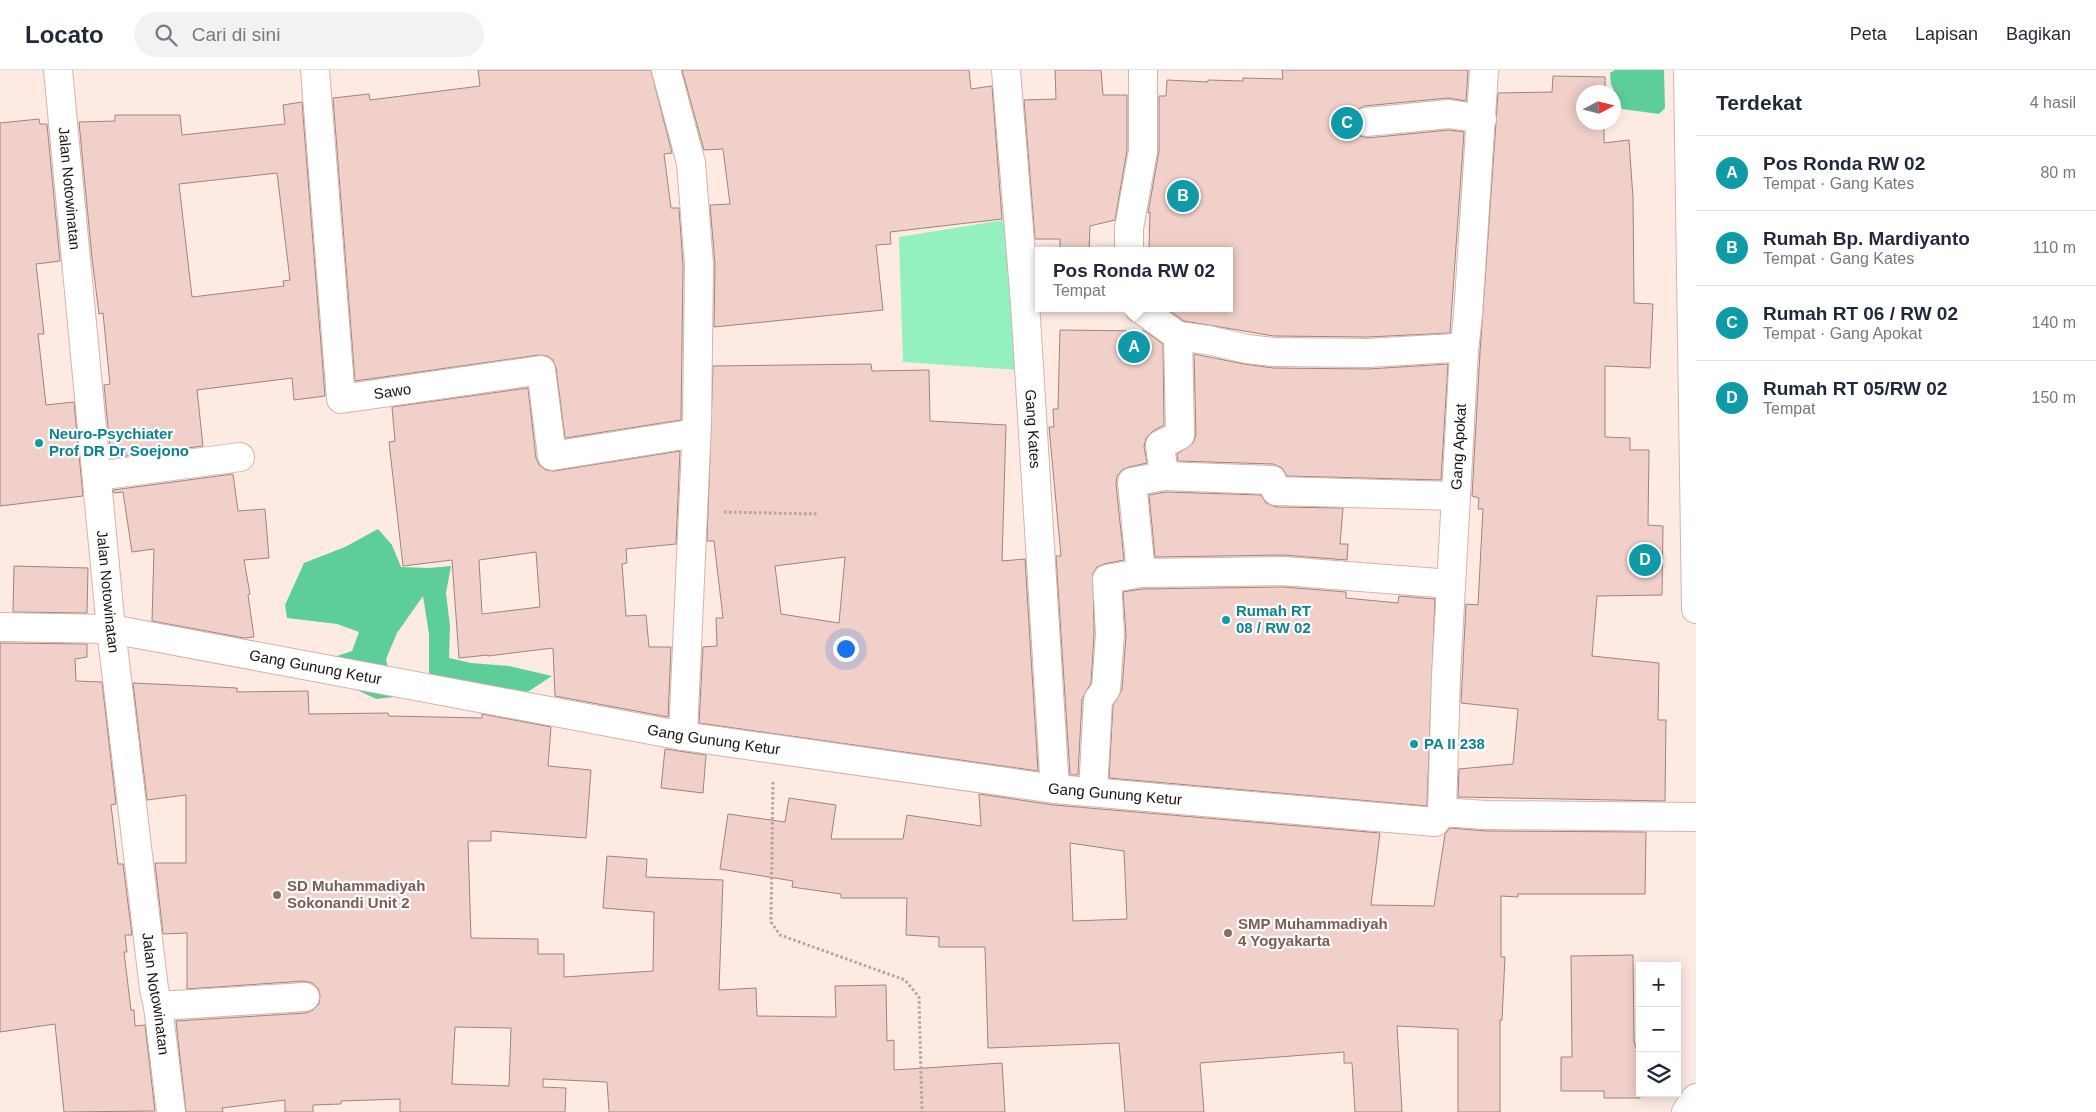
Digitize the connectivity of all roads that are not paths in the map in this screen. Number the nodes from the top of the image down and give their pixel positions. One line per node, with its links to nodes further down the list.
1 (58, 70): 17 (street, Jalan Notowinatan)
2 (315, 70): 15 (street, Sawo)
3 (666, 70): 15 (street)
4 (1006, 70): 11 (street, Gang Kates)
5 (1143, 70): 10 (street)
6 (1484, 70): 8 (street, Gang Apokat)
7 (1688, 70): 22 (street)
8 (1482, 119): 9 (street); 14 (street, Gang Apokat)
9 (1366, 122)
10 (1129, 247)
11 (1032, 303): 26 (street, Gang Kates)
12 (1145, 312): 13 (street)
13 (1178, 336): 14 (street); 18 (street)
14 (1464, 351): 19 (street, Gang Apokat)
15 (696, 433): 25 (street)
16 (240, 457): 17 (street)
17 (97, 476): 24 (street, Jalan Notowinatan)
18 (1164, 476): 19 (street); 20 (street)
19 (1456, 496): 21 (street, Gang Apokat)
20 (1141, 573): 21 (street); 27 (street)
21 (1451, 584): 28 (street, Gang Apokat)
22 (1696, 610)
23 (0, 627): 24 (street, Gang Gunung Ketur)
24 (111, 629): 25 (street, Gang Gunung Ketur); 31 (street, Jalan Notowinatan)
25 (683, 736): 26 (street, Gang Gunung Ketur)
26 (1055, 788): 27 (street, Gang Gunung Ketur)
27 (1094, 792): 28 (street, Gang Gunung Ketur)
28 (1437, 817): 29 (street, Gang Gunung Ketur)
29 (1696, 817)
30 (305, 997): 31 (street)
31 (158, 1006): 33 (street, Jalan Notowinatan)
32 (1696, 1098): 34 (street)
33 (171, 1112)
34 (1686, 1112)

